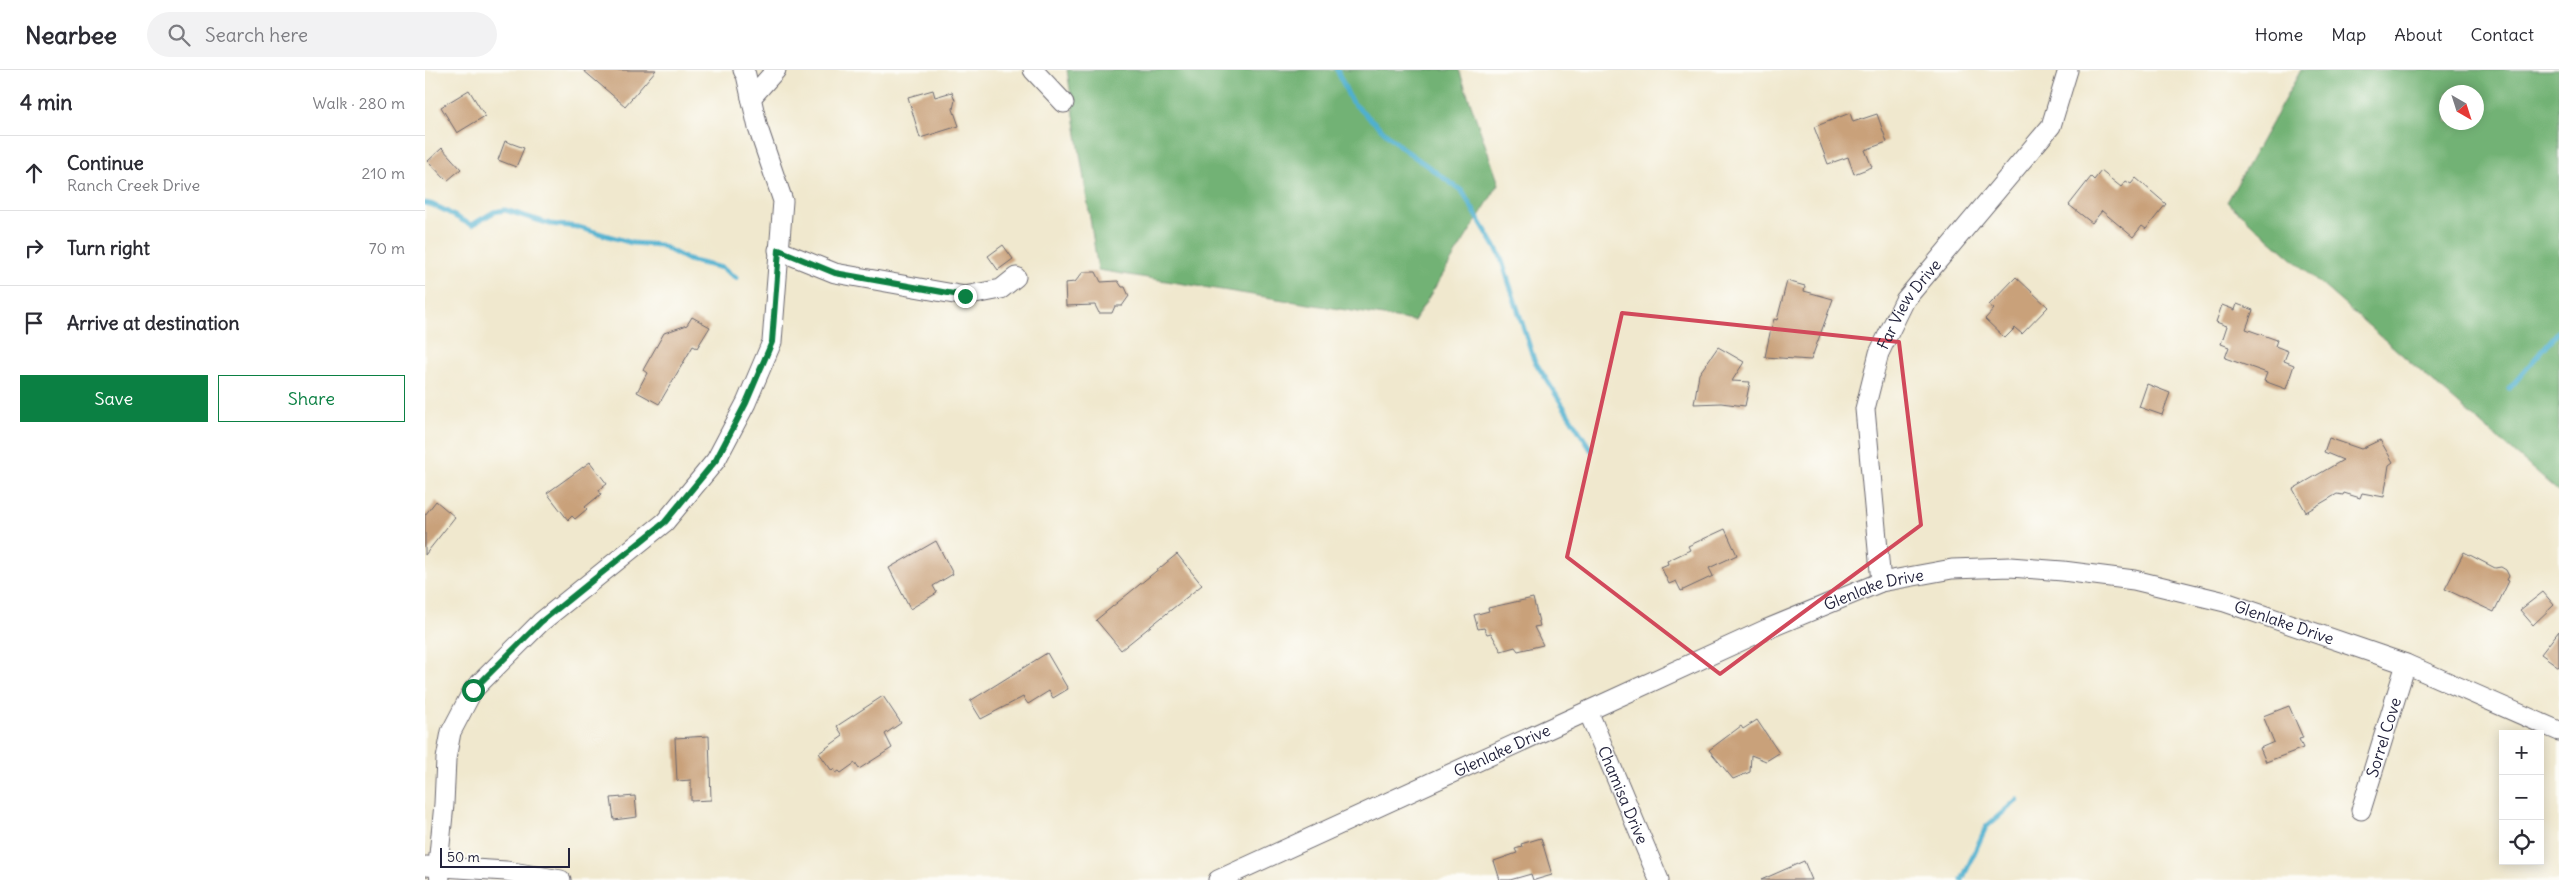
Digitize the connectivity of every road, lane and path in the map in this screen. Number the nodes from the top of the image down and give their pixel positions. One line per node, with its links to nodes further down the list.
1 (743, 70): 5 (street)
2 (776, 70): 5 (street)
3 (1033, 70): 6 (street)
4 (2068, 70): 9 (street, Far View Drive)
5 (751, 98): 7 (street)
6 (1064, 103)
7 (779, 250): 8 (street); 14 (street)
8 (1016, 277)
9 (1881, 582): 10 (street, Glenlake Drive); 11 (street, Glenlake Drive)
10 (2406, 664): 12 (street, Glenlake Drive); 13 (street, Sorrel Cove)
11 (1588, 711): 16 (street, Glenlake Drive); 17 (street, Chamisa Drive)
12 (2559, 731)
13 (2361, 810)
14 (434, 870): 15 (street)
15 (561, 880)
16 (1218, 880)
17 (1659, 880)

